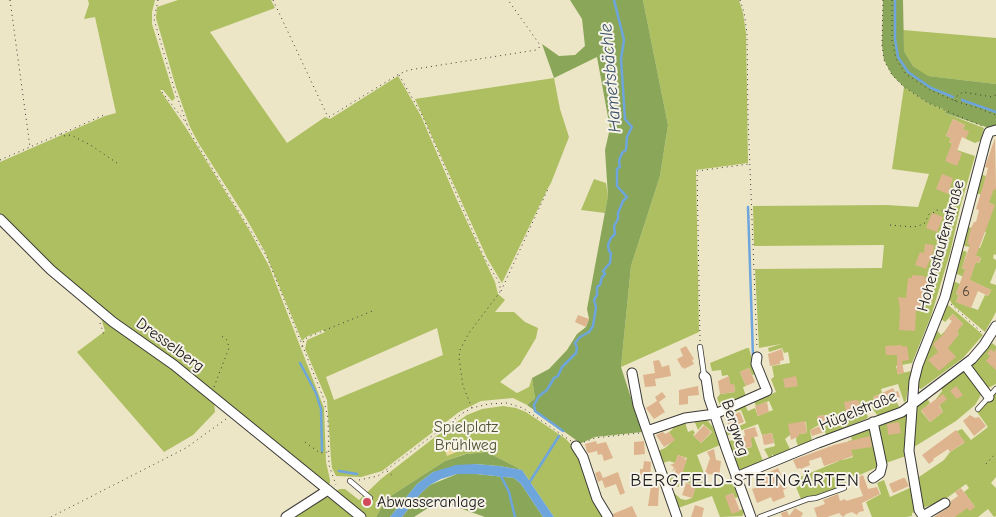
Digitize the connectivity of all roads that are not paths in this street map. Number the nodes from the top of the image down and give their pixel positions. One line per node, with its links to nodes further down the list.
1 (992, 131): 12 (street, Hohenstaufenstraße)
2 (0, 220): 21 (street, Dresselberg)
3 (996, 326): 4 (street, Hügelstraße)
4 (992, 340): 7 (street, Hügelstraße)
5 (700, 347): 9 (lane, Bergweg)
6 (756, 360): 14 (street)
7 (965, 365): 11 (street); 12 (street, Hügelstraße)
8 (632, 373): 16 (street)
9 (704, 376): 14 (street, Bergweg)
10 (996, 389): 11 (lane)
11 (989, 397): 13 (lane)
12 (912, 404): 15 (street, Hügelstraße); 24 (street, Hohenstaufenstraße)
13 (978, 409)
14 (715, 414): 16 (street); 18 (street, Bergweg)
15 (873, 422): 18 (street, Hügelstraße); 19 (street)
16 (647, 431): 28 (street)
17 (576, 446): 27 (street)
18 (736, 477): 29 (street, Bergweg)
19 (873, 478)
20 (350, 481): 23 (lane)
21 (332, 487): 25 (street); 26 (street, Dresselberg)
22 (844, 488): 30 (lane)
23 (370, 498)
24 (944, 503)
25 (286, 517)
26 (361, 517)
27 (608, 517)
28 (678, 517)
29 (751, 517)
30 (760, 517)

